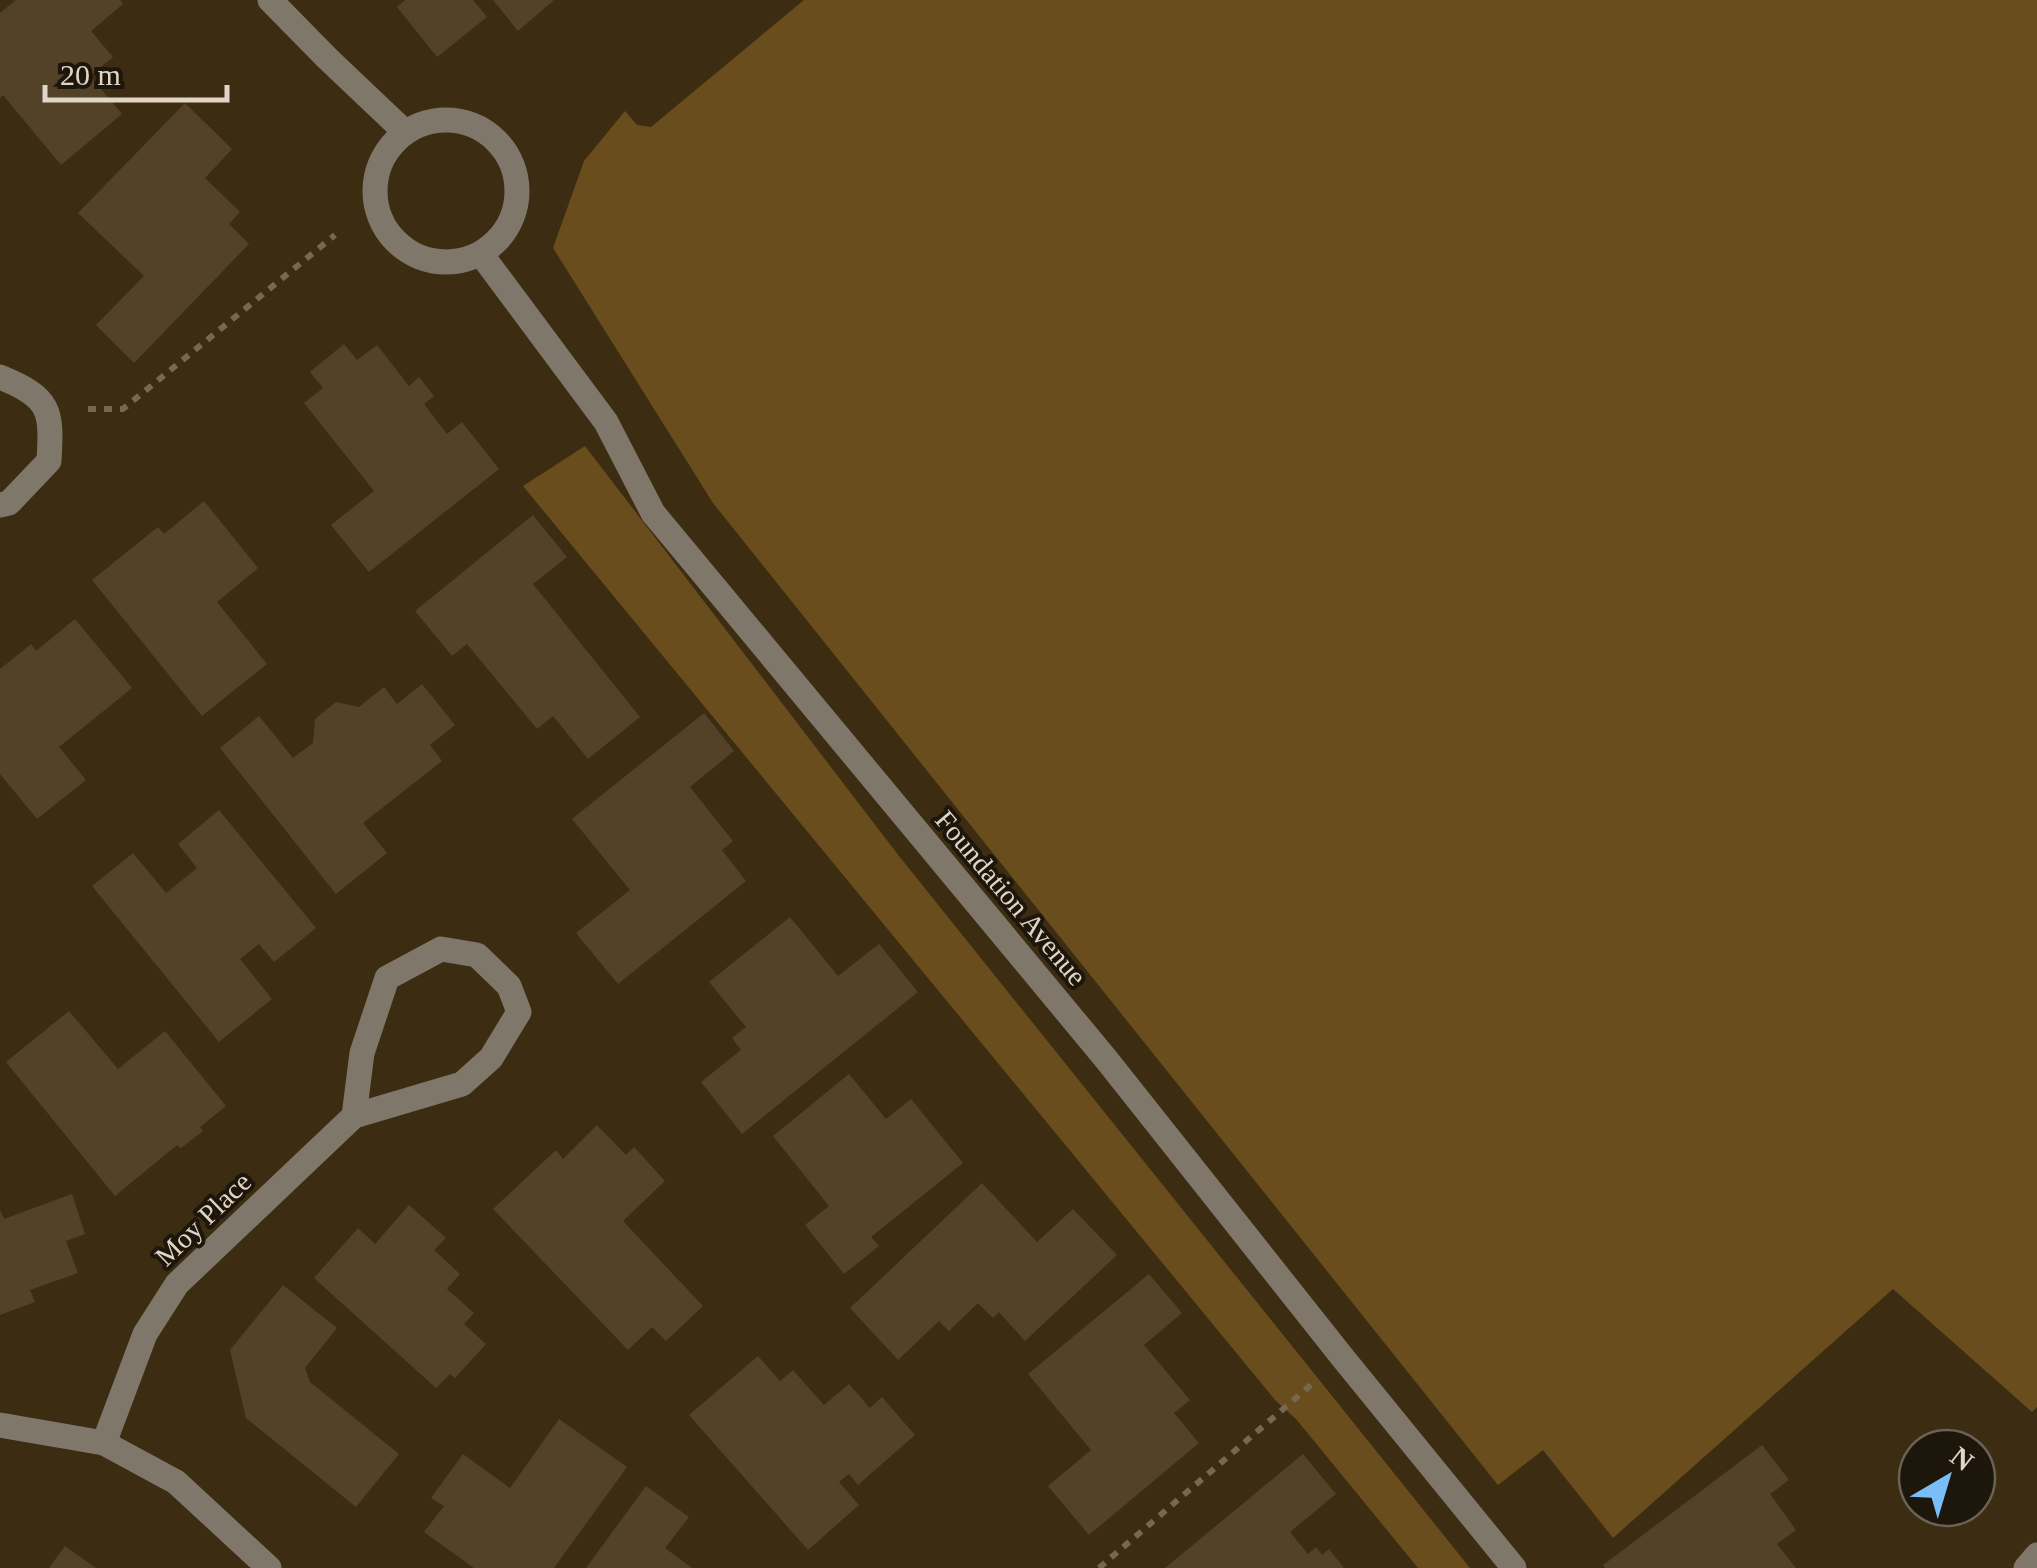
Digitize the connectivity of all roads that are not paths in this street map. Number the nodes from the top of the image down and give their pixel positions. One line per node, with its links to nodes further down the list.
1 (270, 0): 2 (street)
2 (404, 132): 3 (street); 3 (street)
3 (481, 254): 11 (street, Foundation Avenue)
4 (0, 378): 5 (street)
5 (0, 506)
6 (354, 1116): 6 (street, Moy Place); 8 (street, Moy Place)
7 (0, 1425): 8 (street)
8 (104, 1443): 10 (street)
9 (2037, 1555): 12 (street)
10 (270, 1568)
11 (1514, 1568)
12 (2026, 1568)

